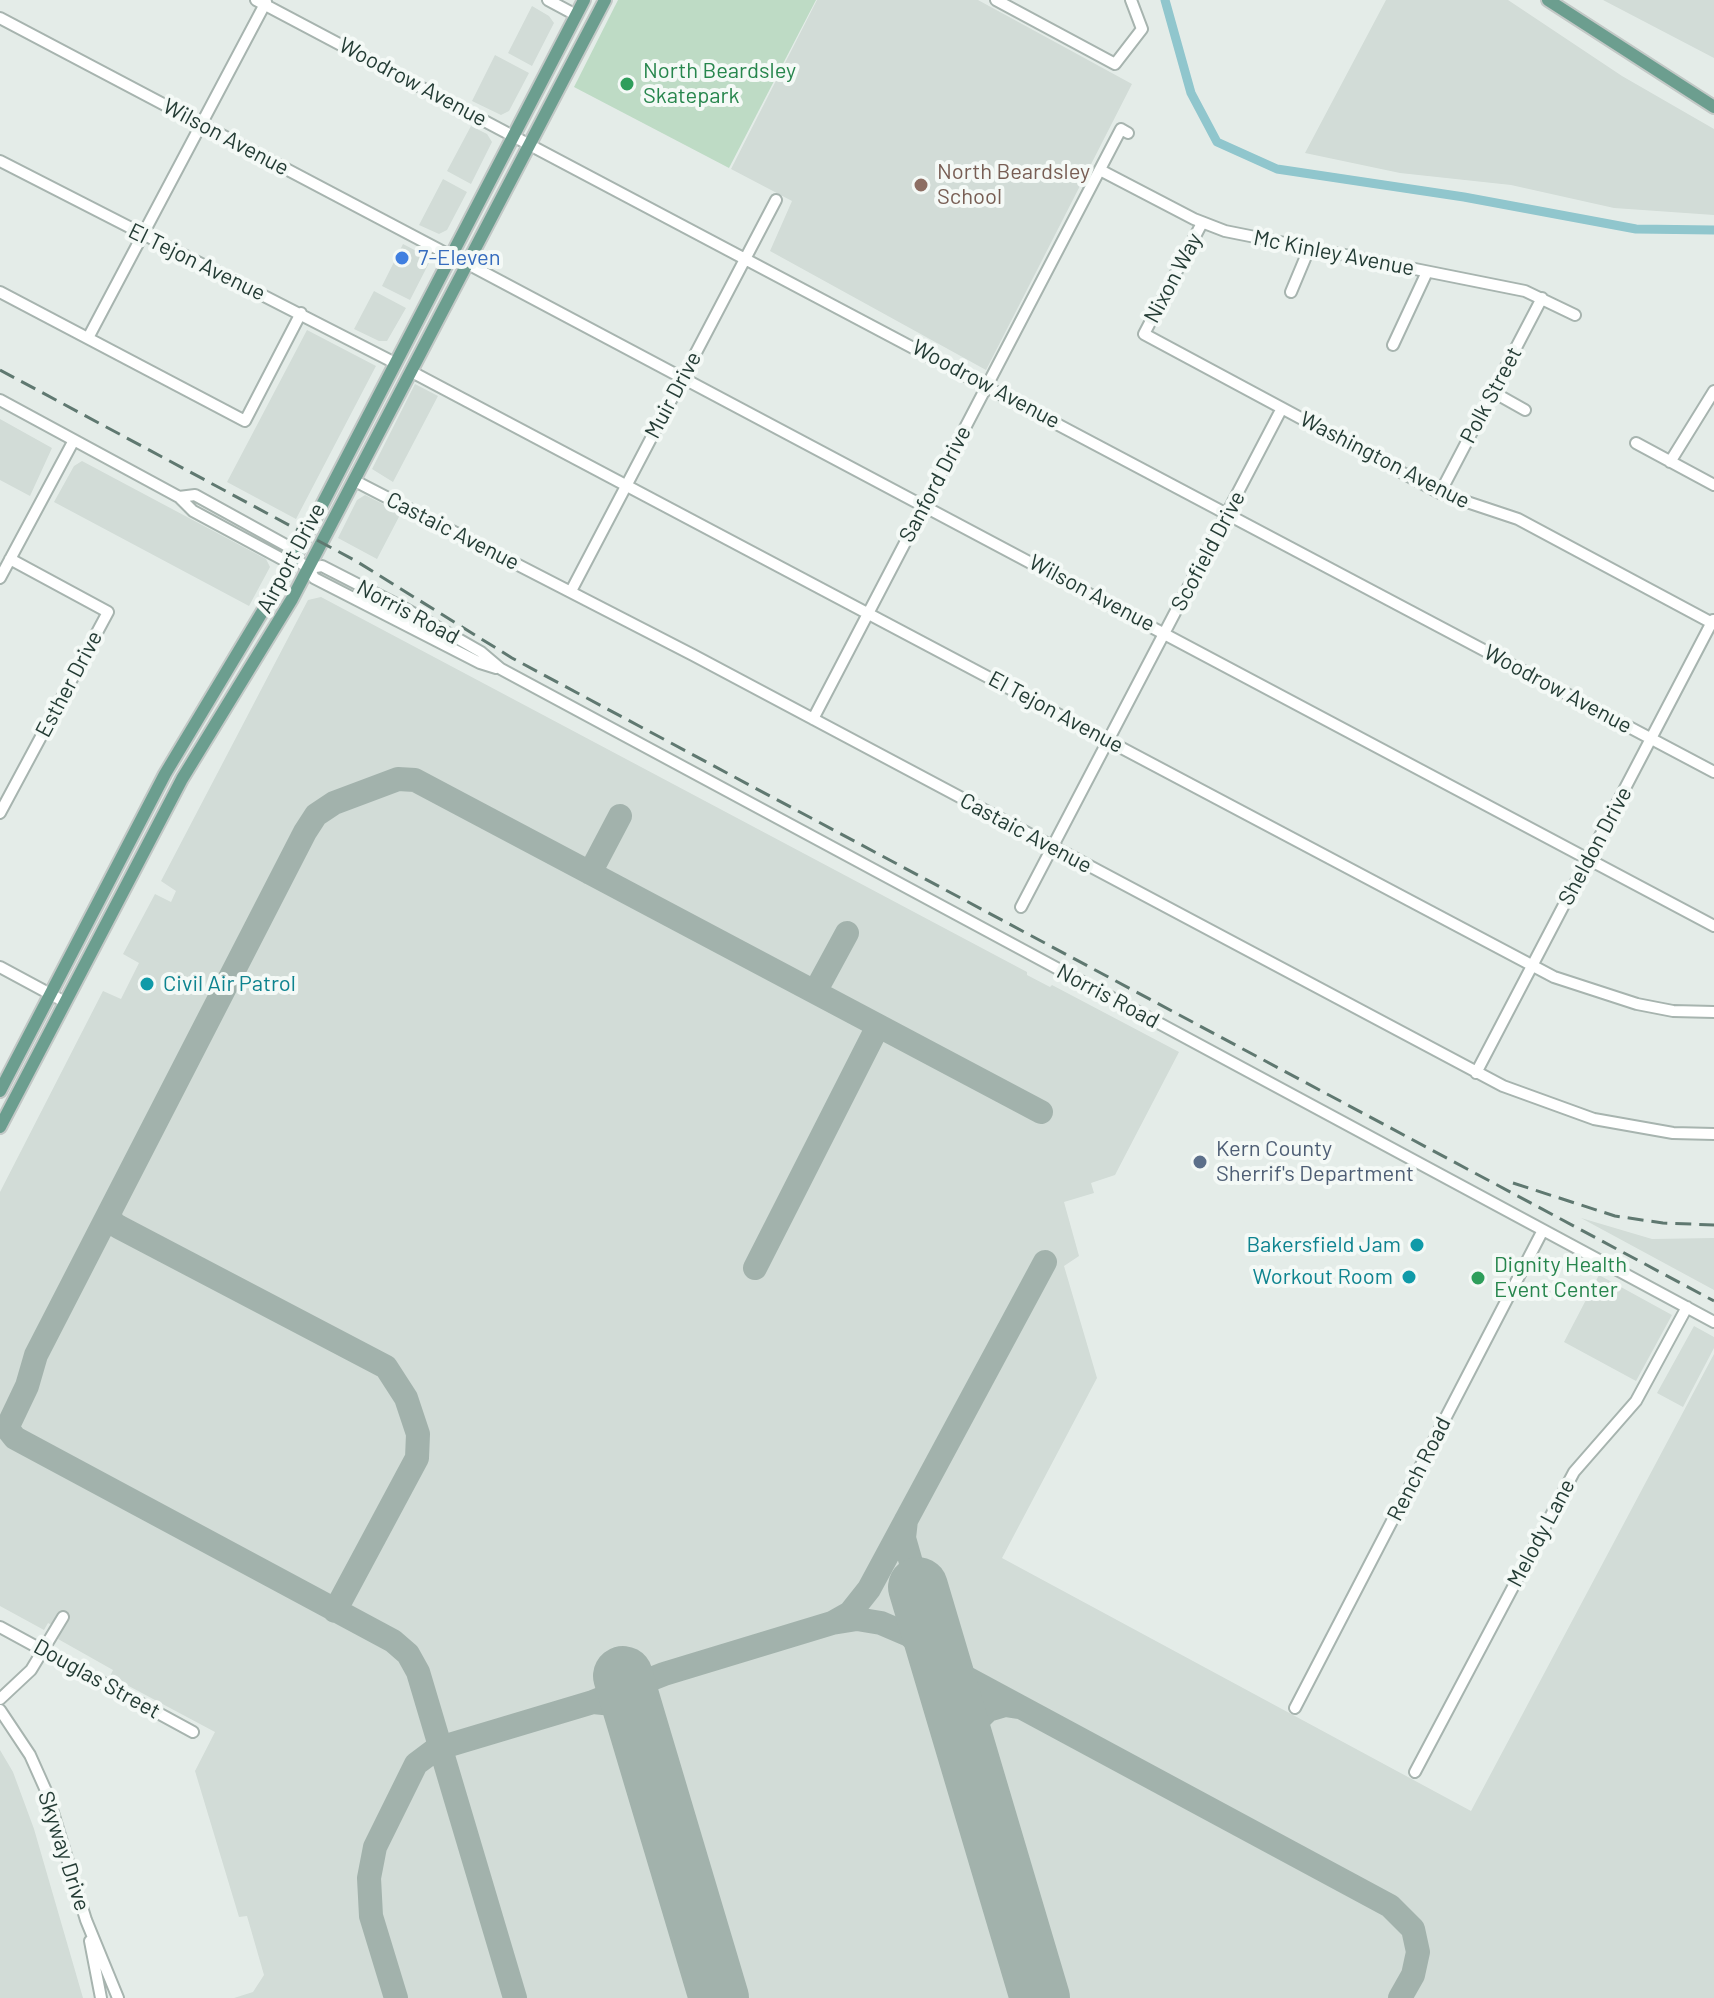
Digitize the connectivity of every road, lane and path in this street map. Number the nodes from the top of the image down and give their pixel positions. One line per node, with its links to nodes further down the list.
1 (548, 0): 8 (street)
2 (584, 0): 8 (main road, Airport Drive)
3 (605, 0): 14 (main road, Airport Drive)
4 (996, 0): 5 (street)
5 (1131, 0)
6 (1548, 0): 10 (main road)
7 (262, 1): 11 (street); 13 (street, Woodrow Avenue)
8 (576, 15): 13 (main road, Airport Drive)
9 (0, 18): 11 (street, Wilson Avenue)
10 (1714, 107)
11 (202, 124): 19 (street); 21 (street, Wilson Avenue)
12 (1128, 133): 16 (street, Sanford Drive)
13 (513, 135): 14 (street, Woodrow Avenue); 21 (main road, Airport Drive)
14 (530, 144): 22 (street, Woodrow Avenue); 23 (main road, Airport Drive)
15 (0, 161): 19 (street, El Tejon Avenue)
16 (1100, 170): 18 (street, Mc Kinley Avenue); 36 (street, Sanford Drive)
17 (776, 200): 22 (street, Muir Drive)
18 (1202, 223): 20 (street, Mc Kinley Avenue); 30 (street, Nixon Way)
19 (144, 235): 28 (street, El Tejon Avenue); 31 (street)
20 (1309, 249): 24 (street, Mc Kinley Avenue); 26 (street)
21 (451, 256): 33 (main road, Airport Drive)
22 (745, 257): 35 (street, Muir Drive); 36 (street, Woodrow Avenue)
23 (468, 264): 34 (main road, Airport Drive); 35 (street, Wilson Avenue)
24 (1427, 272): 27 (street, Mc Kinley Avenue); 32 (street)
25 (0, 292): 31 (street)
26 (1291, 292)
27 (1542, 298): 29 (street, Mc Kinley Avenue); 38 (street, Polk Street)
28 (301, 313): 31 (street); 33 (street, El Tejon Avenue)
29 (1575, 315)
30 (1144, 334): 40 (street, Washington Avenue)
31 (88, 338)
32 (1393, 345)
33 (395, 363): 52 (main road, Airport Drive)
34 (412, 372): 45 (main road, Airport Drive); 46 (street, El Tejon Avenue)
35 (683, 377): 46 (street, Muir Drive); 49 (street, Wilson Avenue)
36 (987, 385): 49 (street, Sanford Drive); 50 (street, Woodrow Avenue)
37 (1714, 391): 44 (street)
38 (1493, 392): 41 (street); 48 (street, Polk Street)
39 (0, 400): 42 (street, Norris Road)
40 (1282, 408): 48 (street, Washington Avenue); 50 (street, Scofield Drive)
41 (1525, 410)
42 (74, 440): 51 (street); 52 (street, Norris Road)
43 (1636, 443): 44 (street)
44 (1670, 462): 47 (street)
45 (355, 481): 53 (main road, Airport Drive); 55 (street, Castaic Avenue)
46 (627, 485): 55 (street, Muir Drive); 56 (street, El Tejon Avenue)
47 (1714, 485)
48 (1440, 493): 57 (street, Washington Avenue)
49 (925, 504): 56 (street, Sanford Drive); 58 (street, Wilson Avenue)
50 (1228, 513): 58 (street, Scofield Drive); 60 (street, Woodrow Avenue)
51 (10, 559): 54 (street); 63 (street, Esther Drive)
52 (294, 559): 53 (street, Norris Road); 70 (main road, Airport Drive)
53 (309, 568): 71 (main road, Airport Drive); 77 (street, Norris Road)
54 (0, 578)
55 (571, 591): 59 (street, Castaic Avenue)
56 (869, 612): 59 (street, Sanford Drive); 61 (street, El Tejon Avenue)
57 (1713, 622): 60 (street, Sheldon Drive)
58 (1165, 633): 61 (street, Scofield Drive); 65 (street, Wilson Avenue)
59 (813, 719): 64 (street, Castaic Avenue)
60 (1651, 738): 62 (street, Woodrow Avenue); 65 (street, Sheldon Drive)
61 (1108, 740): 64 (street, Scofield Drive); 68 (street, El Tejon Avenue)
62 (1714, 772)
63 (0, 813)
64 (1052, 848): 66 (street, Scofield Drive); 73 (street, Castaic Avenue)
65 (1588, 858): 67 (street, Wilson Avenue); 68 (street, Sheldon Drive)
66 (1021, 907)
67 (1714, 926)
68 (1532, 966): 72 (street, El Tejon Avenue); 73 (street, Sheldon Drive)
69 (0, 967): 70 (street)
70 (51, 994): 71 (street); 74 (main road, Airport Drive)
71 (65, 1002): 75 (main road, Airport Drive)
72 (1714, 1012)
73 (1476, 1073): 76 (street, Castaic Avenue)
74 (0, 1091)
75 (0, 1127)
76 (1714, 1134)
77 (1543, 1230): 78 (street, Norris Road); 84 (street, Rench Road)
78 (1687, 1307): 79 (street, Norris Road); 87 (street, Melody Lane)
79 (1714, 1322)
80 (63, 1617): 82 (street)
81 (0, 1627): 82 (street, Douglas Street)
82 (44, 1651): 83 (street); 86 (street, Douglas Street)
83 (0, 1699)
84 (1295, 1708)
85 (0, 1710): 88 (street, Skyway Drive)
86 (193, 1732)
87 (1415, 1772)
88 (86, 1920): 89 (street); 90 (street, Skyway Drive)
89 (101, 1998)
90 (118, 1998)

